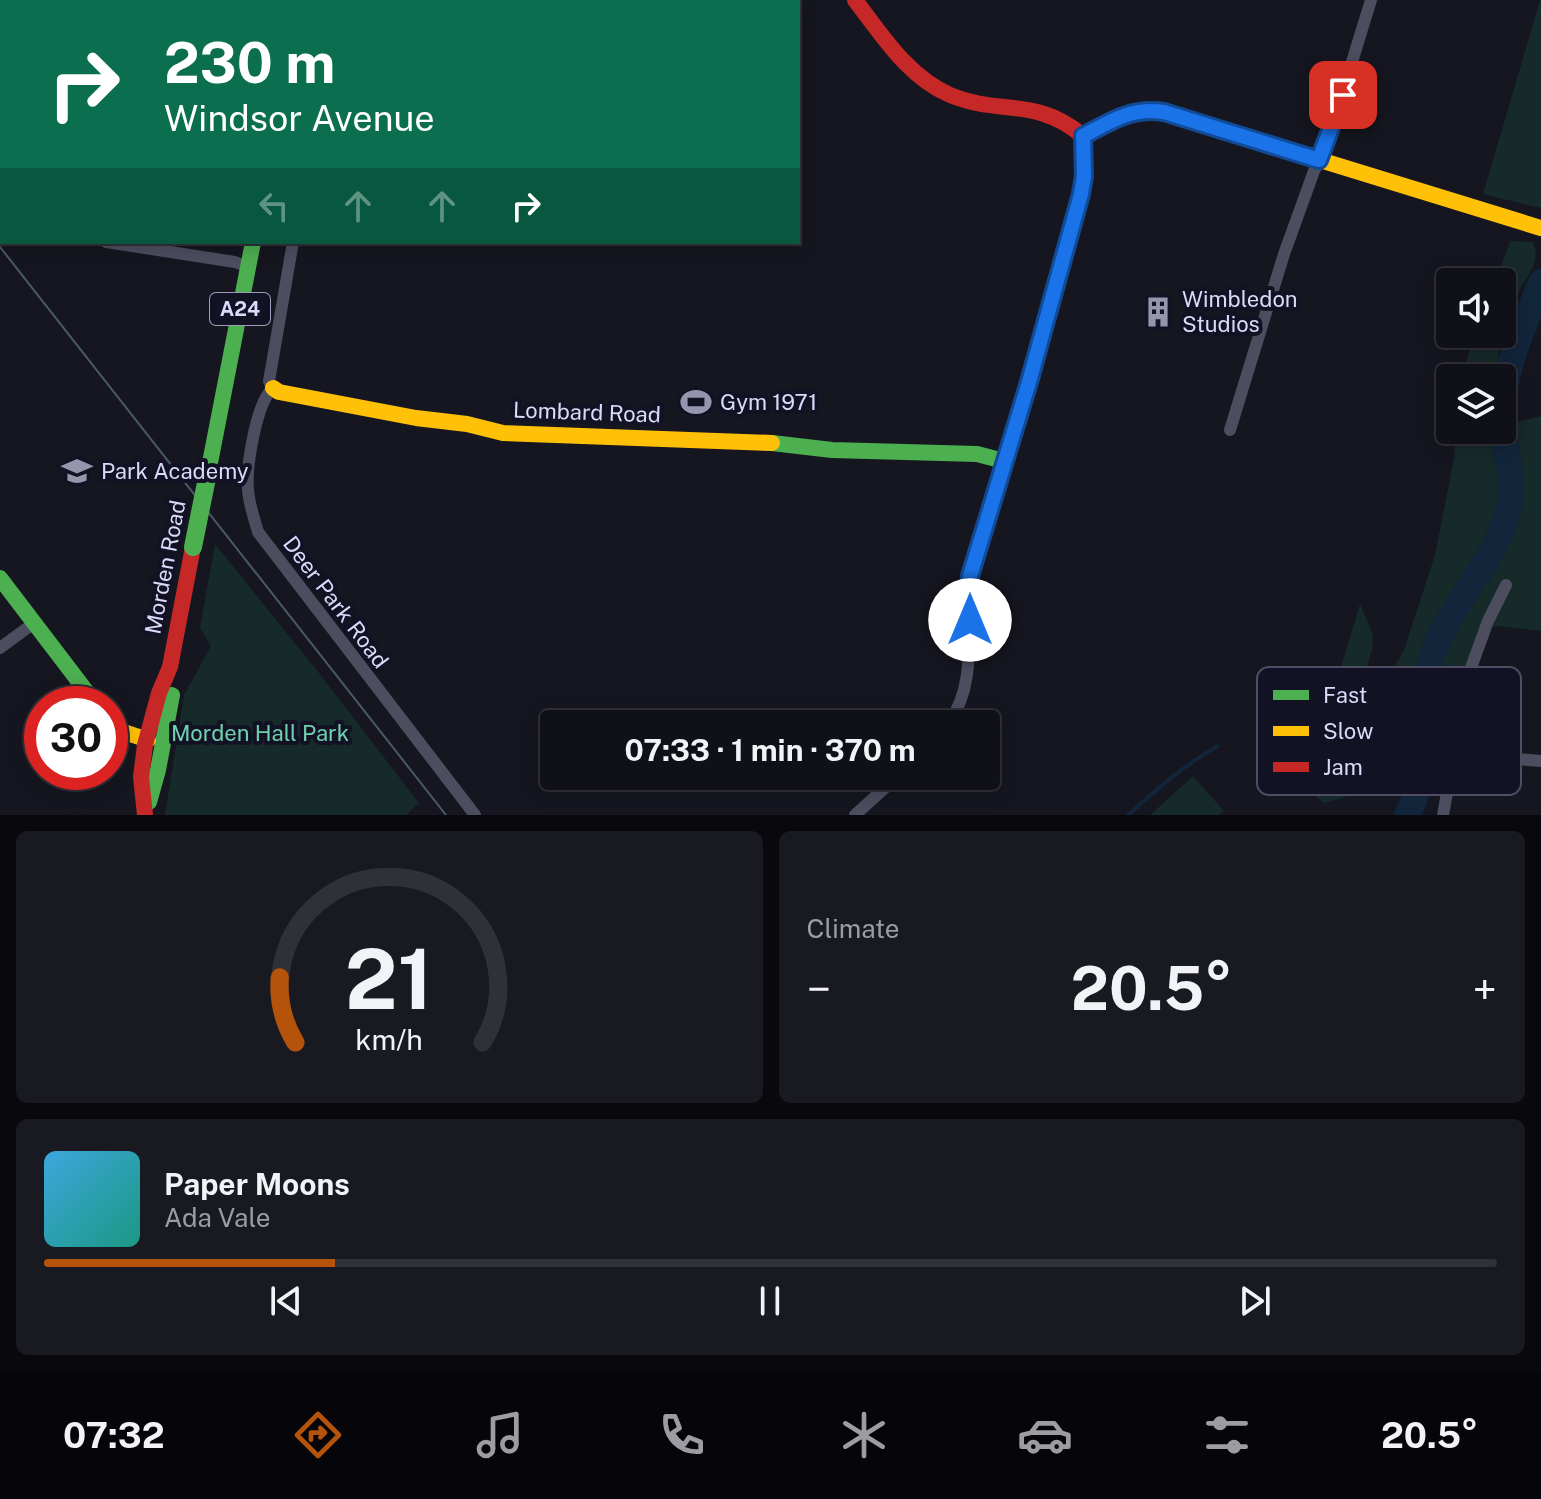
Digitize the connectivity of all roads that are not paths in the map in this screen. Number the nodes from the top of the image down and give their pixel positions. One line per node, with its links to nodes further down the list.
1 (855, 0): 3 (main road)
2 (1371, 0): 4 (street)
3 (1083, 136): 4 (main road); 12 (street)
4 (1319, 160): 5 (main road); 11 (street)
5 (1538, 227)
6 (119, 244): 9 (street)
7 (253, 244): 9 (main road, Morden Road / A24)
8 (293, 244): 10 (street)
9 (248, 267): 17 (main road, Morden Road / A24, bridge)
10 (273, 388): 12 (main road, Lombard Road); 28 (street, Deer Park Road)
11 (1230, 430)
12 (1004, 461): 20 (street)
13 (0, 578): 15 (main road)
14 (1506, 585): 18 (street)
15 (34, 623): 16 (street); 19 (main road)
16 (0, 648)
17 (170, 667): 22 (main road, Morden Road / A24); 27 (main road, Morden Road / A24)
18 (1471, 667)
19 (82, 686)
20 (955, 710)
21 (128, 733): 22 (main road)
22 (148, 740): 27 (main road, Morden Road / A24)
23 (1521, 759): 24 (street)
24 (1541, 761)
25 (883, 790): 29 (street)
26 (1447, 795): 30 (street)
27 (145, 812)
28 (475, 815)
29 (855, 815)
30 (1443, 815)

